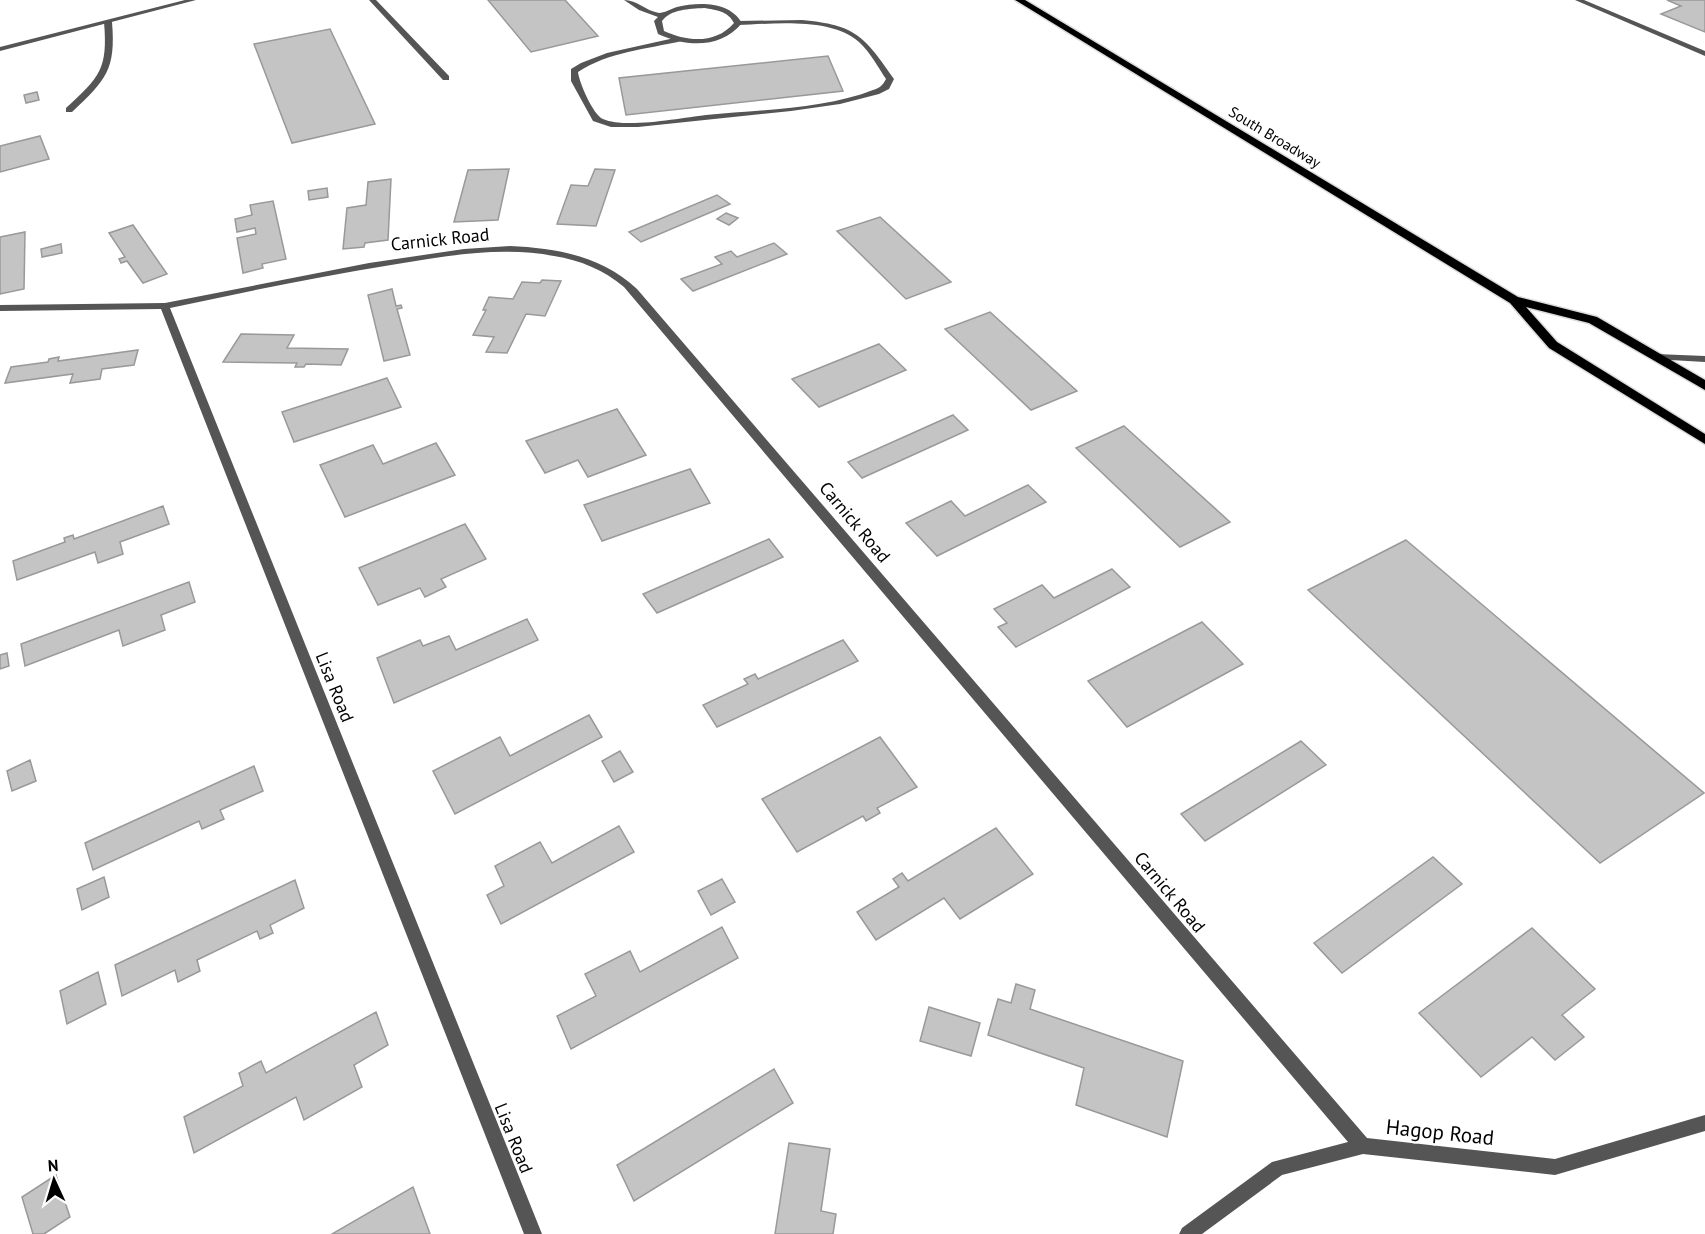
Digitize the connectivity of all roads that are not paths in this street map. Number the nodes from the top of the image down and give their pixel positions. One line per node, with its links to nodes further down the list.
1 (193, 0): 7 (street)
2 (372, 0): 12 (street)
3 (627, 0): 6 (street)
4 (1019, 0): 14 (main road, South Broadway)
5 (1578, 0): 11 (street)
6 (662, 16): 8 (street); 9 (street)
7 (108, 22): 10 (street); 13 (street)
8 (738, 23): 9 (street); 9 (street)
9 (679, 39)
10 (0, 49)
11 (1705, 54)
12 (446, 78)
13 (69, 110)
14 (1514, 300): 17 (main road, South Broadway); 20 (main road, South Broadway)
15 (165, 306): 16 (street); 22 (street, Carnick Road); 23 (street, Lisa Road)
16 (0, 308)
17 (1656, 357): 18 (street); 19 (main road, South Broadway)
18 (1705, 359)
19 (1705, 386)
20 (1705, 440)
21 (1705, 1123): 22 (street, Hagop Road)
22 (1363, 1146): 24 (street, Hagop Road)
23 (533, 1234)
24 (1188, 1234)

